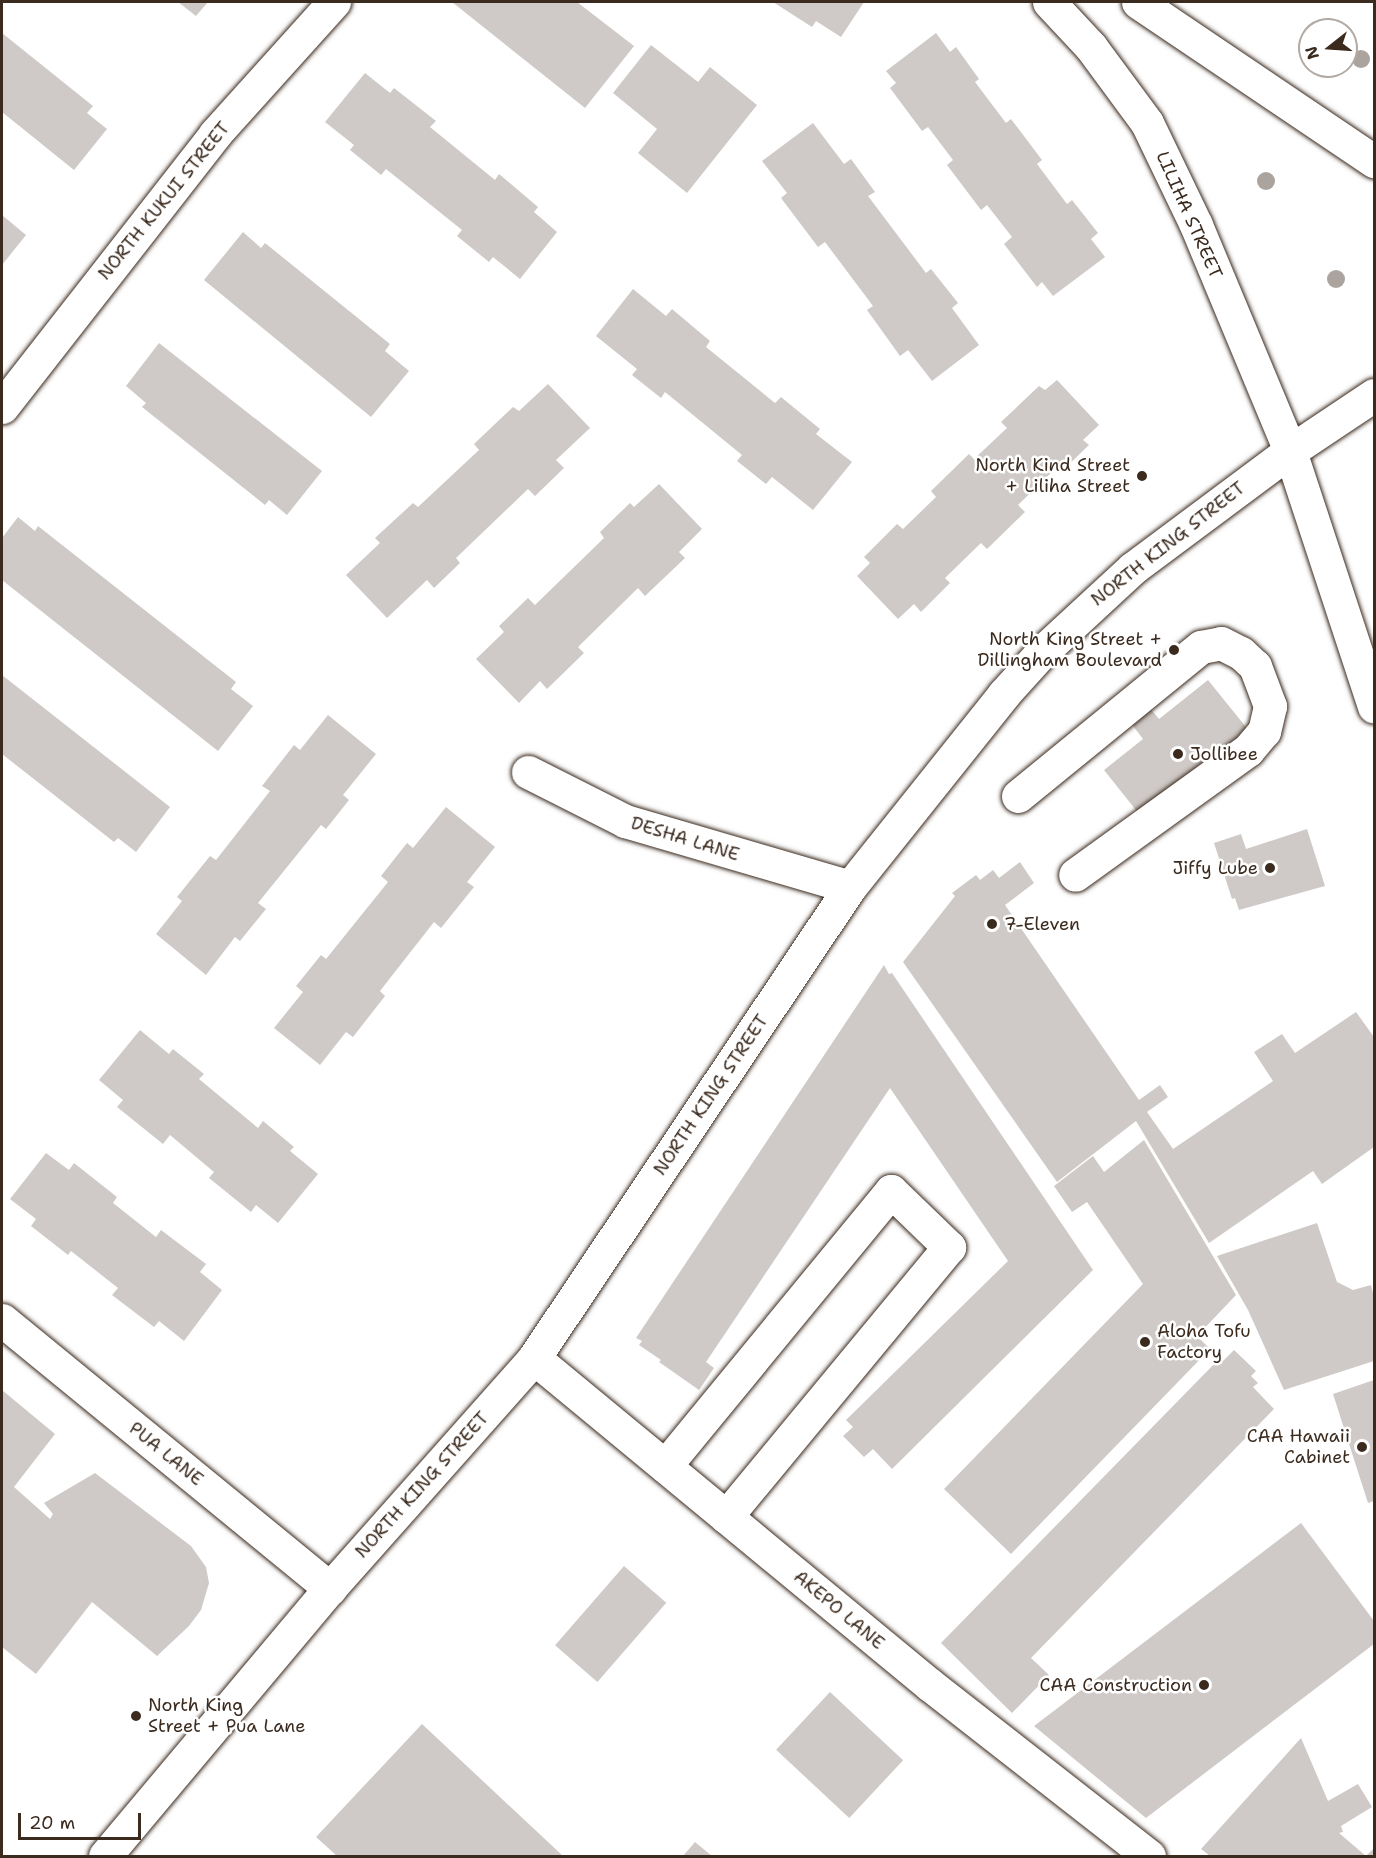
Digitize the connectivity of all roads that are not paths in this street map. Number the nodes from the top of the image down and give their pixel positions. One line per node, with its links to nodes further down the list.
1 (334, 2): 6 (main road, NORTH KUKUI STREET)
2 (1049, 2): 7 (main road, LILIHA STREET)
3 (1138, 2): 4 (main road)
4 (1374, 161)
5 (1374, 395): 7 (main road, NORTH KING STREET)
6 (2, 407)
7 (1290, 451): 8 (main road, LILIHA STREET); 12 (main road, NORTH KING STREET)
8 (1374, 707)
9 (528, 772): 12 (main road, DESHA LANE)
10 (1018, 796): 11 (main road)
11 (1075, 875)
12 (850, 887): 14 (main road, NORTH KING STREET)
13 (2, 1320): 17 (main road, PUA LANE)
14 (534, 1358): 15 (main road, AKEPO LANE); 17 (main road, NORTH KING STREET)
15 (665, 1466): 16 (main road, AKEPO LANE); 16 (main road)
16 (726, 1516): 19 (main road, AKEPO LANE)
17 (330, 1588): 18 (main road, NORTH KING STREET)
18 (114, 1853)
19 (1149, 1857)

